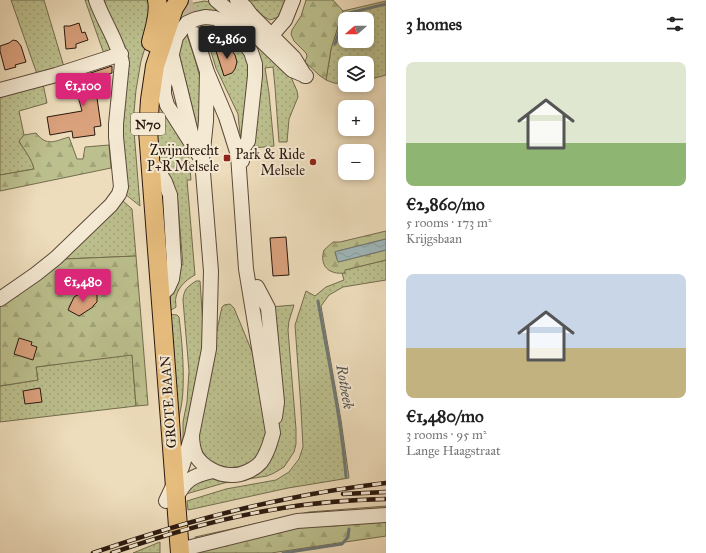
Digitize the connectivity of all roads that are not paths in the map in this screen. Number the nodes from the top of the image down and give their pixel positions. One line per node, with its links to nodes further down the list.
1 (96, 0): 9 (street)
2 (157, 0): 15 (main road, N70)
3 (179, 0): 14 (main road, N70)
4 (216, 0): 8 (street)
5 (237, 0): 8 (street)
6 (293, 0): 8 (street)
7 (195, 34): 10 (street)
8 (268, 40)
9 (121, 54): 11 (street); 18 (street)
10 (207, 72): 12 (street); 13 (street)
11 (0, 90)
12 (199, 155): 13 (street); 21 (street)
13 (238, 155): 16 (street); 19 (street)
14 (150, 162): 15 (main road, N70); 17 (street)
15 (152, 254): 17 (main road, GROTE BAAN / N70); 23 (main road, GROTE BAAN / N70)
16 (257, 287): 19 (street); 20 (street)
17 (160, 296): 23 (main road, GROTE BAAN / N70)
18 (0, 299)
19 (253, 311): 20 (street)
20 (273, 433): 22 (street)
21 (192, 435): 22 (street); 23 (street)
22 (213, 471): 23 (street)
23 (172, 494): 25 (main road, GROTE BAAN / N70)
24 (386, 515): 25 (street)
25 (179, 551)

